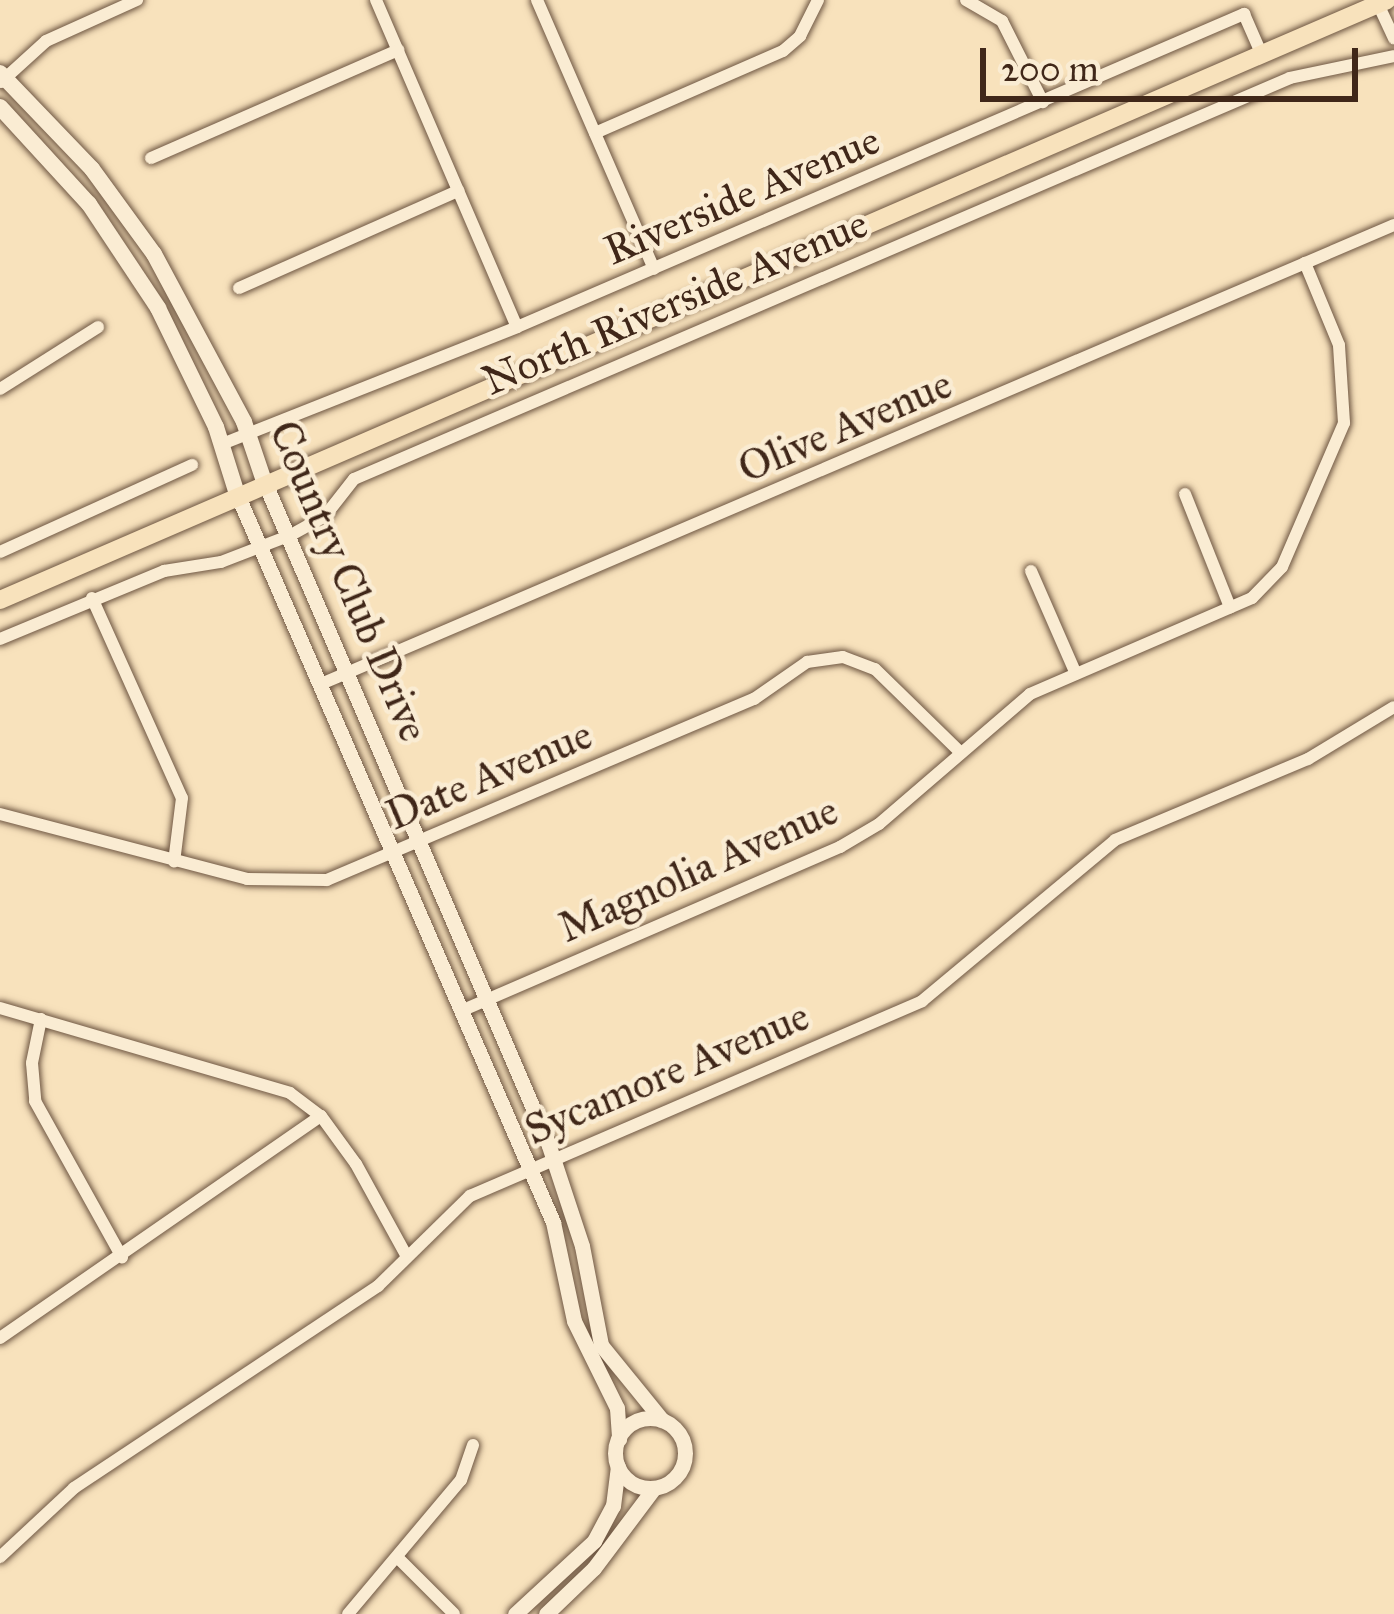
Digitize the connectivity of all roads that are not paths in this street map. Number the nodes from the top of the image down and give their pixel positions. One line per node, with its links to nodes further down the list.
1 (136, 0): 11 (street)
2 (376, 0): 8 (street)
3 (537, 0): 14 (street)
4 (818, 0): 14 (street)
5 (966, 0): 12 (street)
6 (1383, 2): 7 (street); 9 (main road, North Riverside Avenue)
7 (1394, 38)
8 (398, 50): 15 (street); 16 (street)
9 (1261, 53): 12 (street, Riverside Avenue); 27 (main road, North Riverside Avenue)
10 (1394, 56): 30 (street, North Riverside Avenue)
11 (2, 77): 24 (main road, Country Club Drive)
12 (1043, 102): 19 (street, Riverside Avenue)
13 (0, 107): 25 (main road, Country Club Drive)
14 (595, 133): 19 (street)
15 (151, 158)
16 (458, 191): 20 (street); 22 (street)
17 (1394, 225): 18 (street, Olive Avenue)
18 (1305, 263): 36 (street, Magnolia Avenue); 38 (street, Olive Avenue)
19 (654, 269): 22 (street, Riverside Avenue)
20 (238, 287)
21 (98, 327): 23 (street)
22 (517, 328): 24 (street, Riverside Avenue)
23 (0, 389)
24 (248, 433): 25 (street, Riverside Avenue); 27 (main road, Country Club Drive)
25 (219, 435): 28 (main road, Country Club Drive)
26 (192, 465): 32 (street)
27 (264, 481): 28 (main road, North Riverside Avenue); 30 (street, Country Club Drive)
28 (237, 494): 31 (street, Country Club Drive); 35 (main road, North Riverside Avenue)
29 (1185, 494): 36 (street)
30 (291, 535): 31 (street, North Riverside Avenue); 38 (street, Country Club Drive)
31 (259, 547): 34 (street, North Riverside Avenue); 40 (street, Country Club Drive)
32 (0, 553)
33 (1030, 571): 39 (street)
34 (92, 598): 37 (street, North Riverside Avenue); 46 (street)
35 (0, 600)
36 (1230, 607): 39 (street, Magnolia Avenue)
37 (0, 639)
38 (347, 673): 40 (street, Olive Avenue); 44 (street, Country Club Drive)
39 (1076, 674): 42 (street, Magnolia Avenue)
40 (321, 684): 45 (street, Country Club Drive)
41 (1394, 706): 52 (street, Sycamore Avenue)
42 (959, 751): 44 (street, Date Avenue); 47 (street, Magnolia Avenue)
43 (0, 814): 46 (street, Date Avenue)
44 (421, 840): 45 (street, Date Avenue); 47 (street, Country Club Drive)
45 (394, 852): 46 (street, Date Avenue); 49 (street, Country Club Drive)
46 (174, 862)
47 (487, 999): 49 (street, Magnolia Avenue); 52 (street, Country Club Drive)
48 (0, 1008): 50 (street)
49 (463, 1010): 53 (street, Country Club Drive)
50 (41, 1019): 51 (street); 55 (street)
51 (321, 1116): 54 (street); 55 (street)
52 (550, 1158): 53 (street, Sycamore Avenue); 57 (street, Country Club Drive)
53 (528, 1167): 54 (street, Sycamore Avenue); 58 (street, Country Club Drive)
54 (406, 1256): 62 (street, Sycamore Avenue)
55 (122, 1257): 56 (street)
56 (0, 1338)
57 (662, 1420): 58 (street); 61 (street)
58 (619, 1439): 60 (street)
59 (473, 1445): 63 (street)
60 (618, 1466): 61 (street); 66 (street)
61 (654, 1487): 67 (street)
62 (0, 1557)
63 (398, 1558): 64 (street); 65 (street)
64 (348, 1614)
65 (454, 1614)
66 (515, 1614)
67 (546, 1614)

